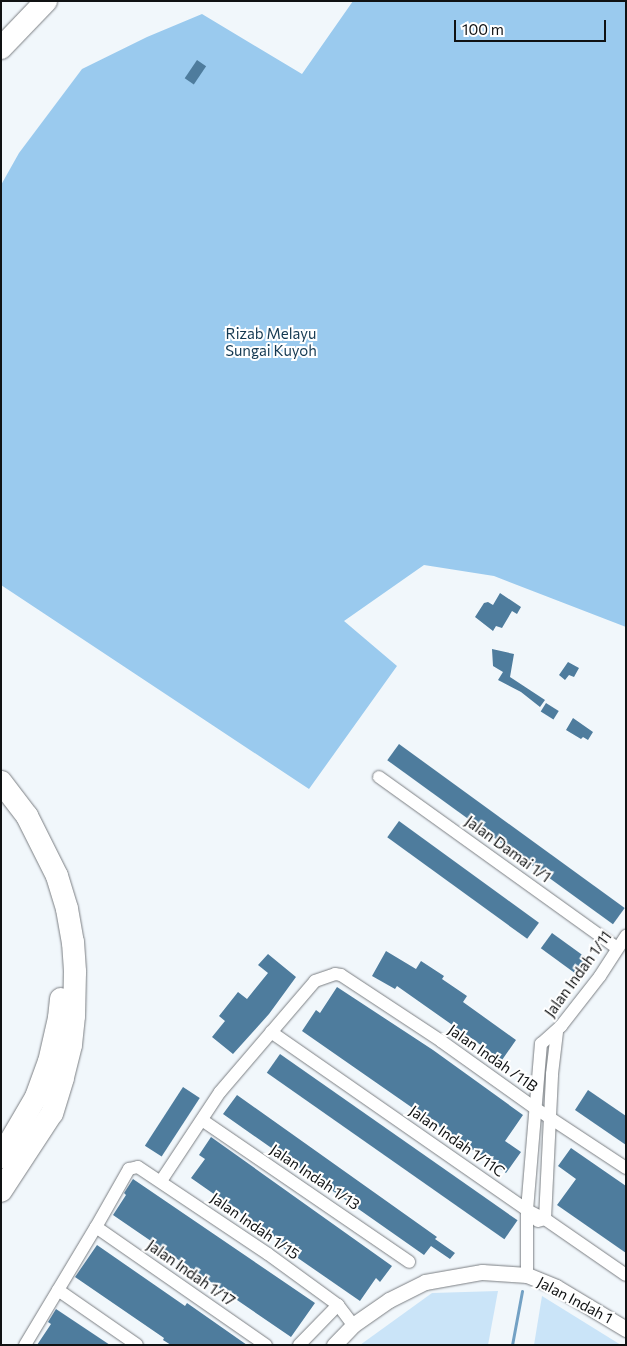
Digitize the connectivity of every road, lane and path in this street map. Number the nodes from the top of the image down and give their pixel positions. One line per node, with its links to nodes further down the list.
1 (46, 1): 2 (highway)
2 (1, 48)
3 (379, 777): 7 (street, Jalan Damai 1/1)
4 (1, 782): 16 (highway)
5 (1, 801): 13 (highway)
6 (626, 936): 7 (street, Jalan Indah 1/11)
7 (617, 948): 9 (street, Jalan Indah 1/11)
8 (271, 1032): 10 (street, Jalan Indah /11B); 12 (street); 17 (street, Jalan Indah 1/11C)
9 (557, 1032): 10 (street, Jalan Indah 1/11); 11 (street, Jalan Indah 1/11)
10 (535, 1108): 11 (street, Jalan Indah /11B); 17 (street, Jalan Indah 1/11)
11 (551, 1118): 14 (street, Jalan Indah /11B); 18 (street, Jalan Indah 1/11)
12 (202, 1120): 15 (street); 21 (street, Jalan Indah 1/13)
13 (1, 1158)
14 (626, 1168)
15 (161, 1181): 20 (street, Jalan Indah 1/15); 25 (street, Jalan Indah 1/15)
16 (1, 1191)
17 (527, 1210): 18 (street, Jalan Indah 1/11C); 19 (street, Jalan Indah 1/11)
18 (545, 1219): 19 (street); 23 (street, Jalan Indah 1/11C)
19 (527, 1226): 22 (street, Jalan Indah 1/11)
20 (96, 1227): 24 (street); 30 (street, Jalan Indah 1/17)
21 (409, 1262)
22 (526, 1275): 26 (street, Jalan Indah 1); 27 (street, Jalan Indah 1)
23 (626, 1275)
24 (58, 1290): 28 (street); 29 (street)
25 (338, 1306): 26 (street, Jalan Indah 1/15); 31 (street)
26 (353, 1325): 32 (street, Jalan Indah 1)
27 (626, 1329)
28 (25, 1345)
29 (137, 1345)
30 (266, 1345)
31 (299, 1345)
32 (334, 1345)

